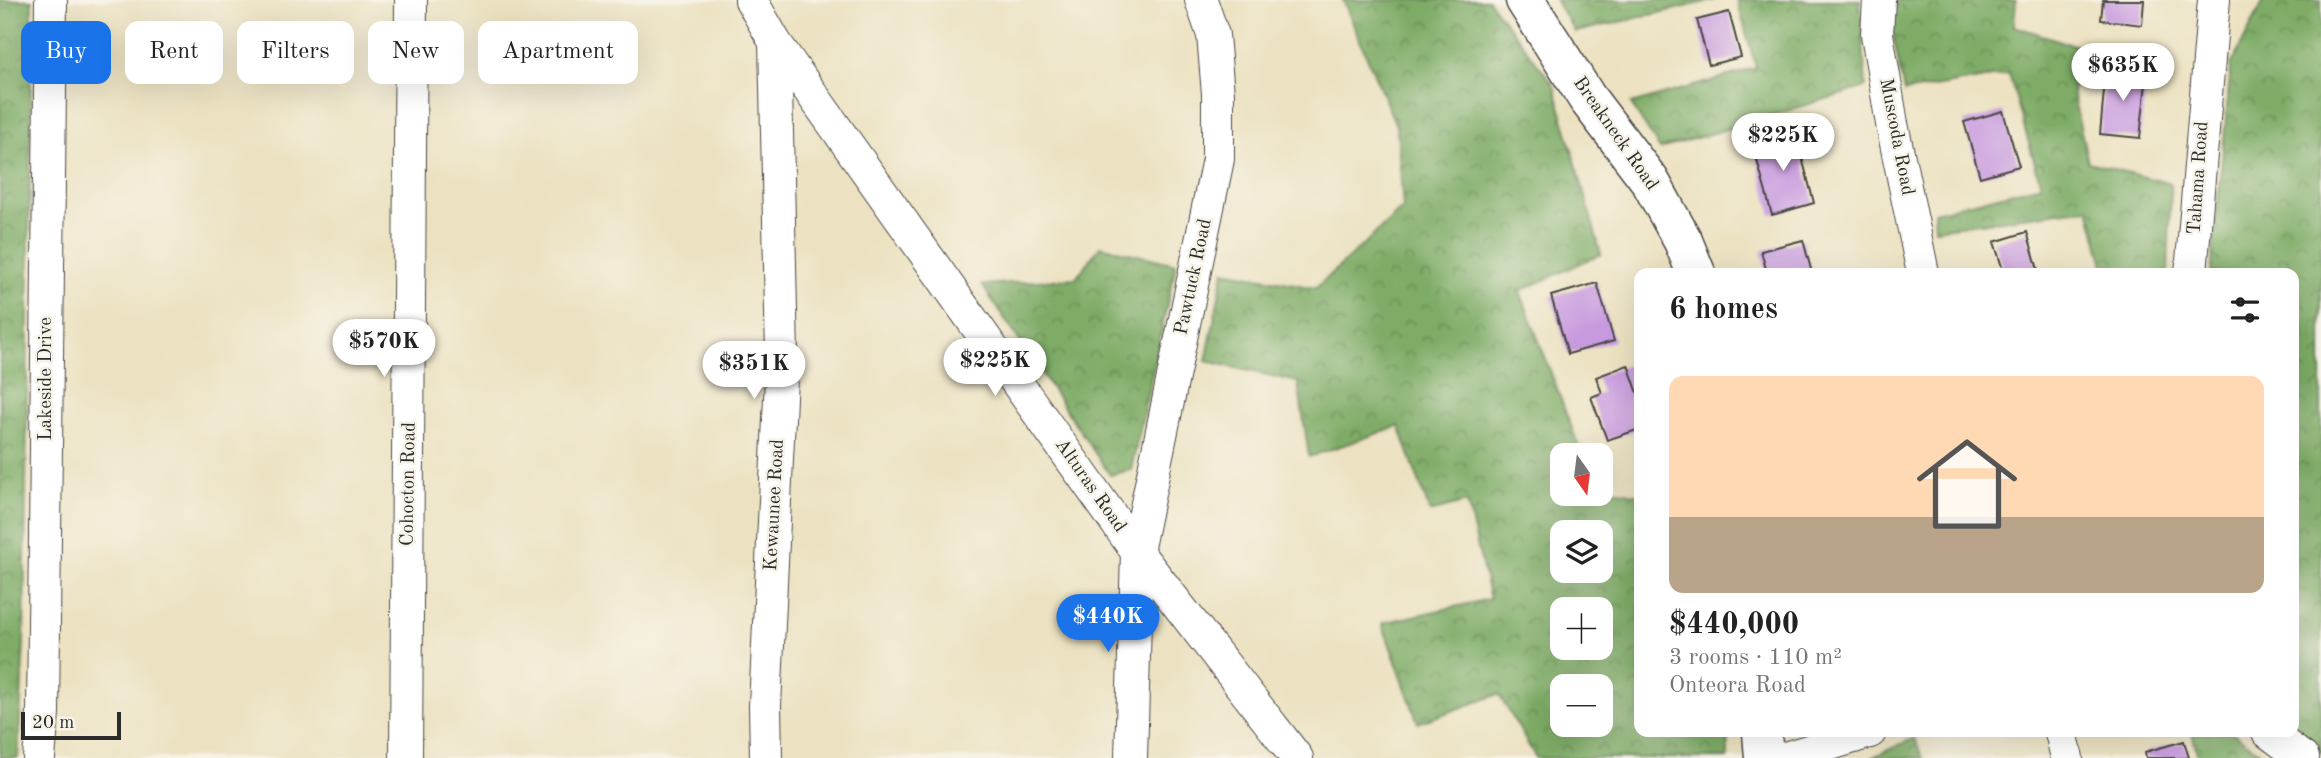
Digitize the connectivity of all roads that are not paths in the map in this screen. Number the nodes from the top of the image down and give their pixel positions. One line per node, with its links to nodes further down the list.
1 (51, 0): 17 (street, Lakeside Drive)
2 (411, 0): 18 (street, Cohocton Road)
3 (751, 0): 8 (street, Alturas Road)
4 (1200, 0): 12 (street, Pawtuck Road)
5 (1525, 0): 9 (street, Breakneck Road)
6 (1879, 0): 10 (street, Muscoda Road)
7 (2214, 0): 11 (street, Tahama Road)
8 (775, 42): 12 (street, Alturas Road); 19 (street, Kewaunee Road)
9 (1694, 268)
10 (1922, 268)
11 (2191, 268)
12 (1137, 552): 20 (street, Pawtuck Road); 21 (street, Alturas Road)
13 (1762, 737): 22 (street)
14 (1854, 737): 23 (street)
15 (2062, 737): 24 (street)
16 (2275, 737): 25 (street)
17 (40, 758)
18 (406, 758)
19 (766, 758)
20 (1132, 758)
21 (1297, 758)
22 (1764, 758)
23 (1785, 758)
24 (2067, 758)
25 (2303, 758)

